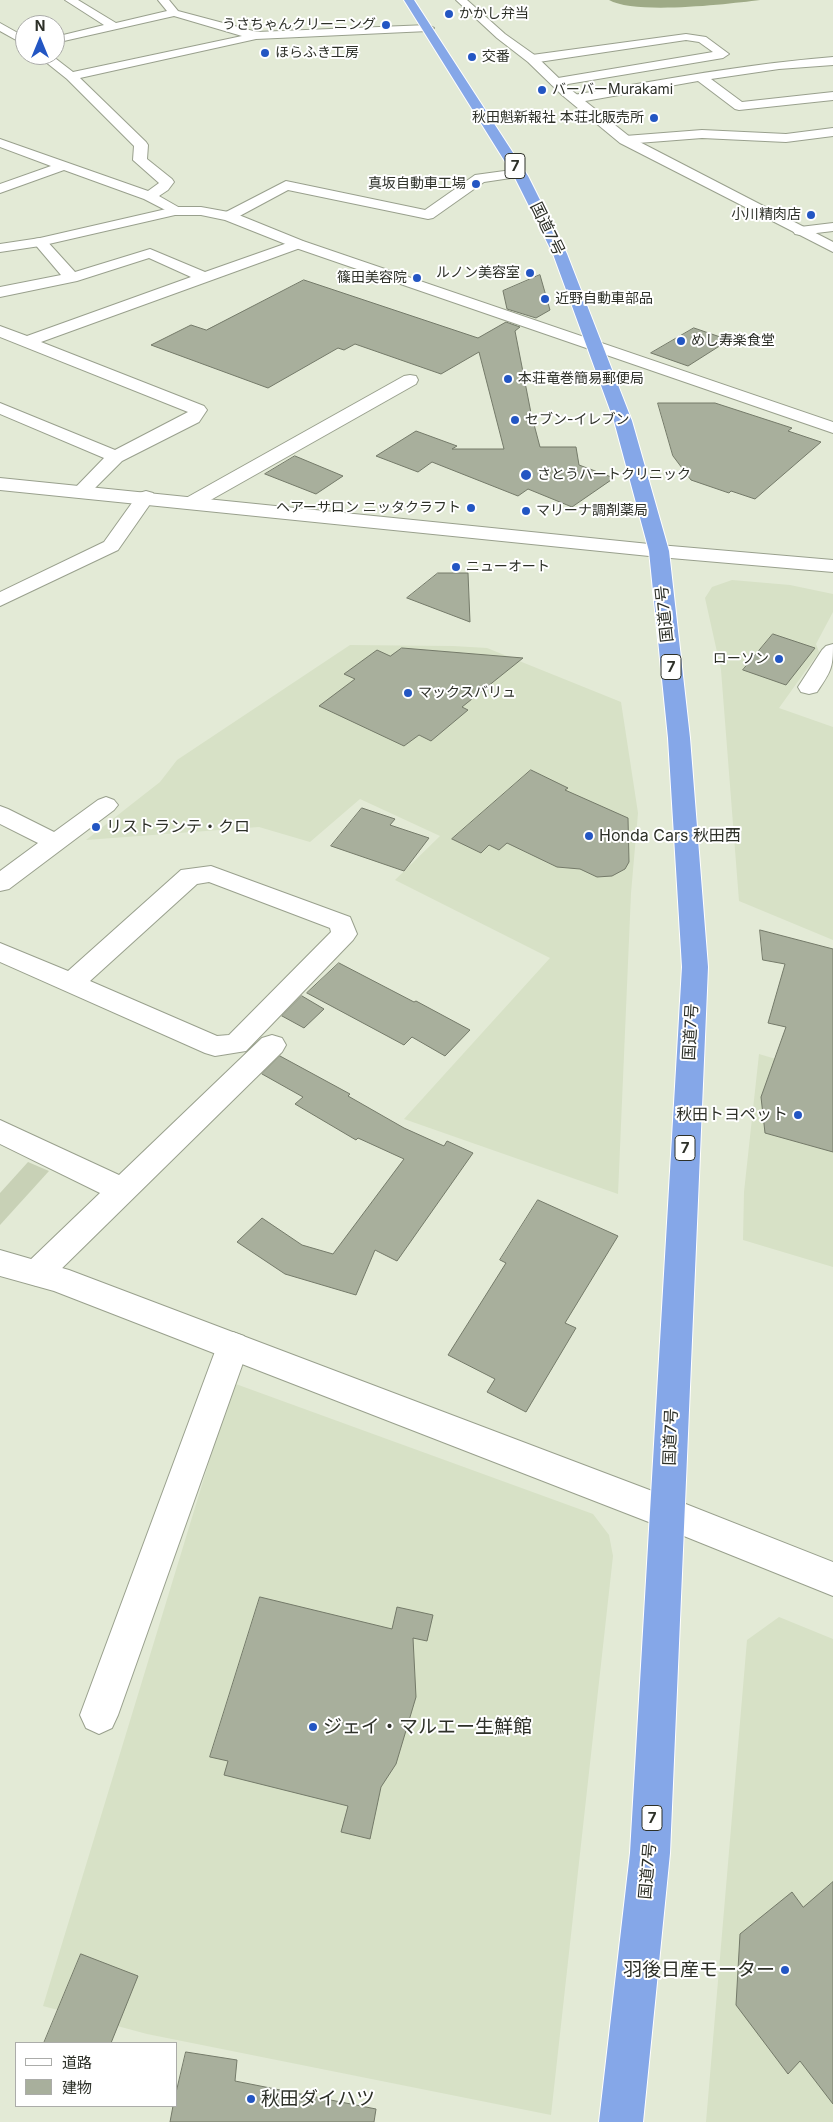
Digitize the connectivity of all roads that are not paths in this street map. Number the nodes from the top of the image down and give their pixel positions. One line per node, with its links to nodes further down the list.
1 (70, 0): 7 (street)
2 (163, 0): 5 (street)
3 (409, 0): 8 (highway, 国道7号 / 7)
4 (461, 0): 12 (street)
5 (174, 13): 7 (street); 10 (street)
6 (0, 26): 9 (street)
7 (113, 26): 11 (street)
8 (428, 28): 10 (street); 26 (highway, 国道7号 / 7)
9 (15, 36)
10 (256, 36): 15 (street)
11 (65, 38)
12 (532, 59): 17 (street); 17 (street)
13 (833, 61): 16 (street)
14 (56, 65): 15 (street)
15 (71, 76): 28 (street)
16 (700, 77): 19 (street); 20 (street)
17 (556, 82): 19 (street)
18 (833, 96): 20 (street)
19 (574, 99): 23 (street)
20 (739, 106): 22 (street)
21 (833, 132): 22 (street)
22 (786, 138): 23 (street)
23 (625, 140): 32 (street)
24 (0, 143): 25 (street)
25 (64, 166): 27 (street); 28 (street)
26 (519, 173): 30 (street); 42 (highway, 国道7号 / 7)
27 (0, 189)
28 (149, 196): 29 (street)
29 (175, 211): 30 (street); 33 (street)
30 (229, 216): 34 (street)
31 (833, 227): 32 (street)
32 (800, 231): 36 (street)
33 (40, 242): 35 (street); 38 (street)
34 (298, 244): 37 (street); 42 (street)
35 (0, 248)
36 (833, 248)
37 (204, 277): 38 (street); 41 (street)
38 (72, 278): 39 (street)
39 (0, 292)
40 (0, 331): 41 (street)
41 (28, 341): 46 (street)
42 (596, 346): 45 (street); 51 (highway, 国道7号 / 7)
43 (410, 380): 50 (street)
44 (0, 408): 46 (street)
45 (833, 428)
46 (116, 457): 48 (street)
47 (0, 484): 48 (street)
48 (82, 491): 49 (street)
49 (146, 497): 50 (street); 53 (street)
50 (193, 502): 51 (street)
51 (659, 551): 52 (street); 68 (highway, 国道7号 / 7)
52 (833, 566)
53 (0, 600)
54 (833, 650): 55 (street)
55 (810, 686)
56 (106, 805): 58 (street)
57 (0, 814): 58 (street)
58 (55, 842): 59 (street)
59 (0, 883)
60 (0, 952): 61 (street)
61 (71, 983): 61 (street)
62 (272, 1045): 64 (street)
63 (0, 1131): 64 (street)
64 (122, 1190): 66 (street)
65 (0, 1263): 66 (street)
66 (37, 1273): 67 (street)
67 (232, 1346): 68 (street); 70 (street)
68 (668, 1513): 69 (street); 71 (highway, 国道7号 / 7)
69 (833, 1579)
70 (99, 1715)
71 (621, 2122)

